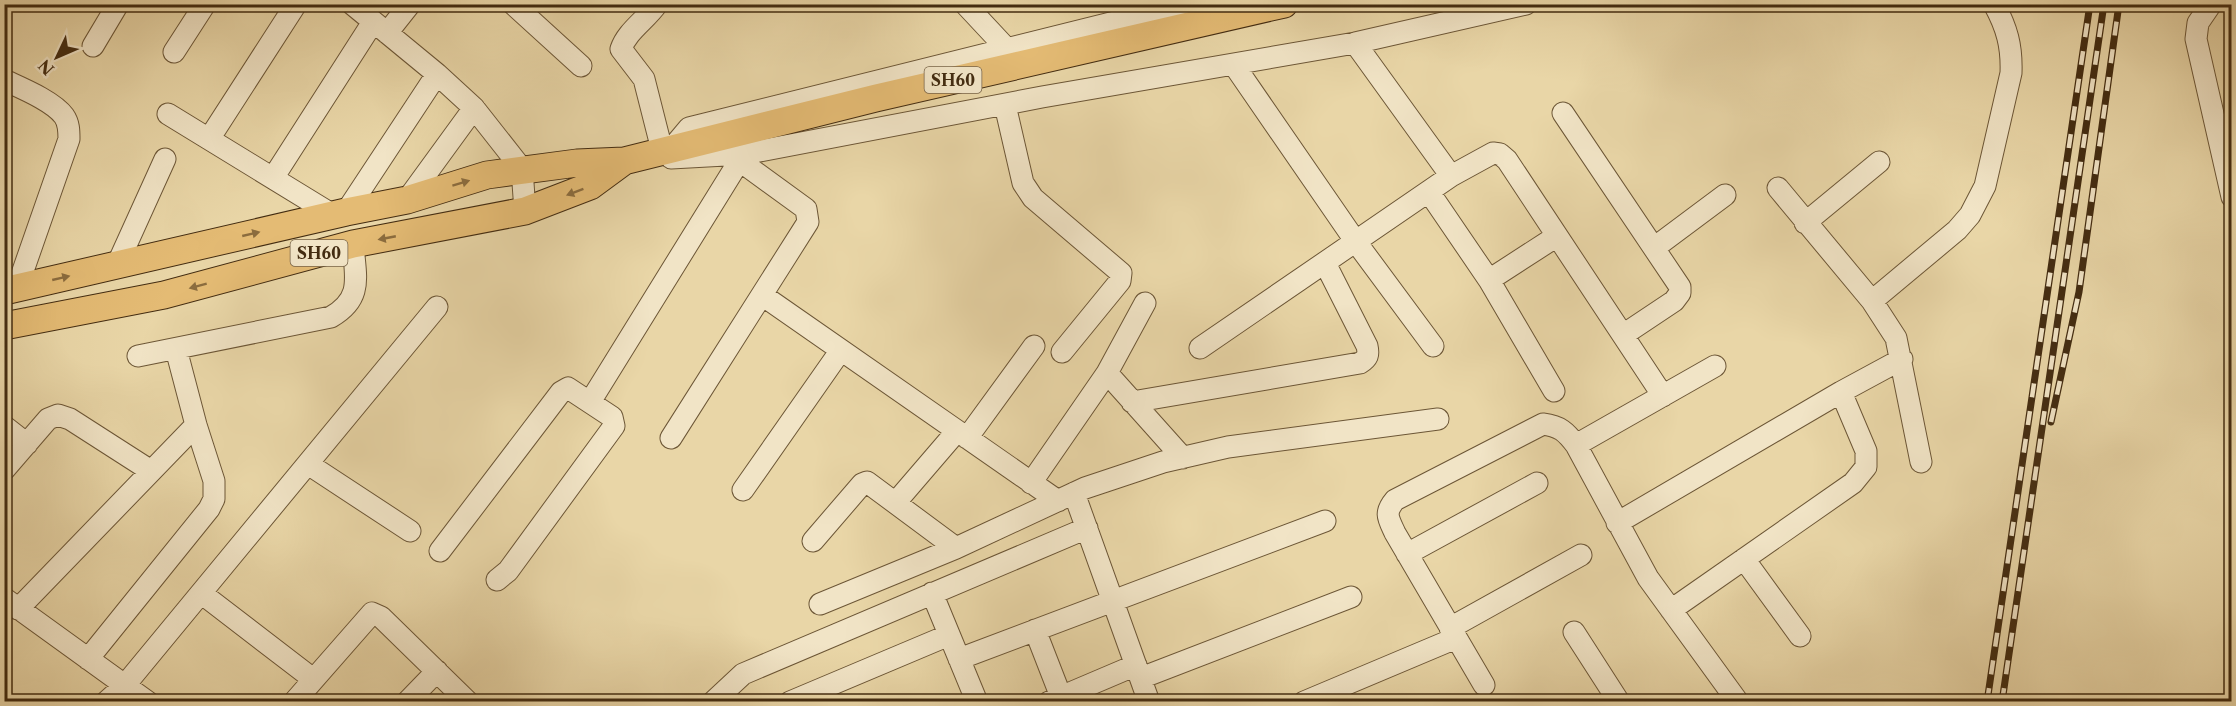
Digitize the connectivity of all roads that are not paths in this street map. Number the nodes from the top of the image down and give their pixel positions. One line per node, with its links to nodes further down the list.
1 (118, 4): 17 (street)
2 (205, 4): 19 (street)
3 (296, 4): 29 (street)
4 (352, 4): 15 (street)
5 (410, 4): 15 (street)
6 (513, 4): 21 (street)
7 (657, 4): 30 (street)
8 (965, 4): 18 (street)
9 (1187, 4): 14 (street)
10 (1284, 4): 28 (main road, SH60)
11 (1526, 4): 16 (street)
12 (1994, 4): 55 (street)
13 (2211, 4): 40 (street)
14 (1123, 12): 18 (street)
15 (380, 27): 22 (street); 37 (street)
16 (1355, 43): 20 (street); 36 (street)
17 (93, 46)
18 (1006, 49): 30 (street)
19 (174, 52)
20 (1234, 65): 24 (street); 47 (street)
21 (580, 66)
22 (436, 74): 25 (street); 44 (street)
23 (4, 80): 53 (street)
24 (1005, 105): 31 (street); 65 (street)
25 (474, 108): 35 (street); 42 (street)
26 (1563, 113): 49 (street)
27 (168, 114): 29 (street)
28 (761, 126): 30 (main road, SH60); 31 (street)
29 (209, 139): 37 (street)
30 (668, 149): 33 (main road, SH60)
31 (742, 157): 33 (street); 54 (street); 73 (street)
32 (165, 159): 51 (street)
33 (624, 160): 35 (main road, SH60); 43 (main road, SH60, one-way to 43)
34 (1879, 162): 45 (street)
35 (522, 169): 42 (main road, SH60, one-way to 35); 43 (street)
36 (1452, 176): 39 (street); 46 (street)
37 (273, 178): 44 (street)
38 (1778, 188): 45 (street)
39 (1429, 192): 47 (street); 52 (street)
40 (2231, 192)
41 (1725, 195): 49 (street)
42 (407, 200): 44 (main road, SH60)
43 (525, 211): 48 (main road, SH60, one-way to 48)
44 (340, 213): 51 (main road, SH60, one-way to 44)
45 (1805, 223): 55 (street)
46 (1557, 236): 52 (street); 59 (street)
47 (1356, 242): 50 (street); 61 (street)
48 (353, 244): 58 (main road, SH60, one-way to 58); 63 (street)
49 (1654, 248): 59 (street)
50 (1325, 263): 62 (street); 74 (street)
51 (117, 265): 53 (main road, SH60, one-way to 51)
52 (1489, 280): 70 (street)
53 (10, 290)
54 (762, 295): 64 (street); 79 (street)
55 (1872, 302): 67 (street)
56 (1145, 303): 69 (street)
57 (437, 307): 84 (street)
58 (4, 326)
59 (1623, 335): 72 (street)
60 (1034, 346): 78 (street)
61 (1433, 346)
62 (1200, 348)
63 (176, 349): 66 (street); 76 (street)
64 (841, 350): 78 (street); 89 (street)
65 (1062, 352)
66 (138, 356)
67 (1902, 359): 71 (street); 83 (street)
68 (1715, 366): 72 (street)
69 (1107, 373): 74 (street); 87 (street)
70 (1554, 391)
71 (1841, 392): 93 (street); 101 (street)
72 (1663, 396): 81 (street)
73 (590, 402): 98 (street); 102 (street)
74 (1132, 402): 82 (street)
75 (1438, 419): 82 (street)
76 (196, 425): 86 (street); 115 (street)
77 (4, 426): 80 (street)
78 (962, 435): 87 (street); 91 (street)
79 (671, 438)
80 (27, 444): 85 (street); 86 (street)
81 (1576, 446): 93 (street); 99 (street)
82 (1183, 458): 90 (street)
83 (1920, 462)
84 (308, 464): 95 (street); 103 (street)
85 (4, 470)
86 (151, 471): 107 (street)
87 (1031, 483): 90 (street)
88 (1537, 483): 99 (street)
89 (743, 489)
90 (1066, 497): 94 (street); 97 (street)
91 (896, 502): 96 (street); 97 (street)
92 (1325, 521): 106 (street)
93 (1617, 523): 109 (street)
94 (1087, 528): 104 (street); 106 (street)
95 (410, 531)
96 (813, 541)
97 (957, 548): 108 (street)
98 (440, 551)
99 (1407, 554): 112 (street)
100 (1581, 555): 112 (street)
101 (1744, 559): 109 (street); 114 (street)
102 (497, 580)
103 (201, 593): 119 (street); 120 (street)
104 (932, 593): 113 (street); 129 (street)
105 (1351, 597): 118 (street)
106 (1113, 601): 110 (street); 118 (street)
107 (8, 602): 115 (street)
108 (820, 604)
109 (1671, 610): 135 (street)
110 (1035, 630): 116 (street); 123 (street)
111 (1574, 632): 134 (street)
112 (1453, 633): 121 (street); 122 (street)
113 (949, 635): 116 (street); 130 (street)
114 (1800, 636)
115 (88, 658): 120 (street)
116 (959, 659): 131 (street)
117 (437, 671): 119 (street); 127 (street); 128 (street)
118 (1138, 671): 123 (street); 132 (street)
119 (313, 679): 124 (street)
120 (125, 685): 125 (street); 126 (street)
121 (1484, 685)
122 (1331, 696): 133 (street)
123 (1058, 700)
124 (294, 701)
125 (106, 702)
126 (148, 702)
127 (407, 702)
128 (468, 702)
129 (713, 702)
130 (790, 702)
131 (977, 702)
132 (1149, 702)
133 (1304, 702)
134 (1619, 702)
135 (1738, 702)

